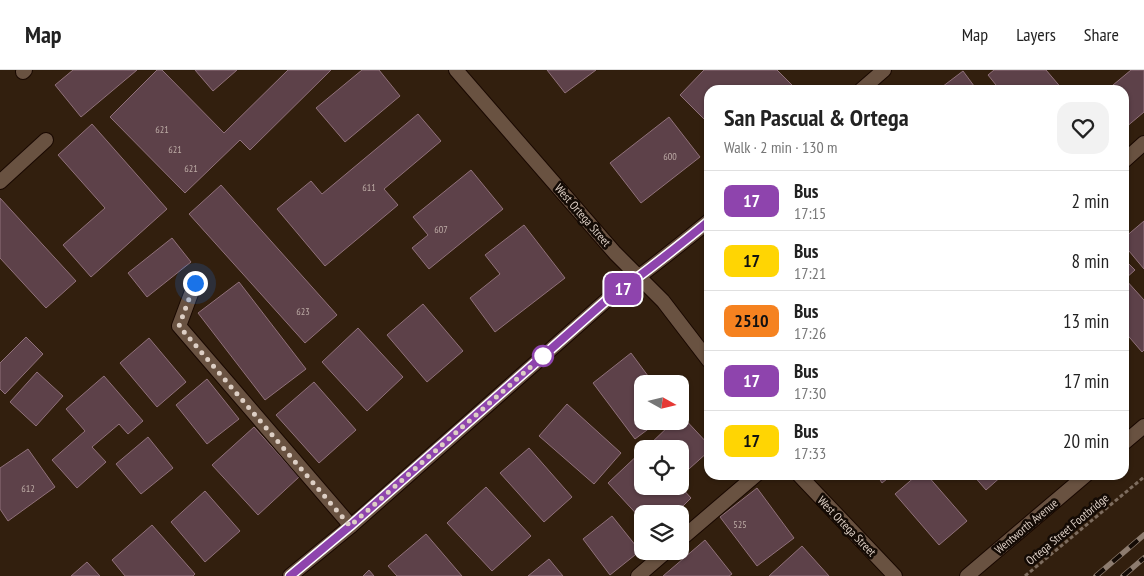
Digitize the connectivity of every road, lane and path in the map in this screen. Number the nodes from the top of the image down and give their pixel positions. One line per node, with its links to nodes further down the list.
1 (456, 70): 9 (street, West Ortega Street)
2 (884, 70): 3 (street)
3 (867, 85)
4 (46, 140): 7 (street)
5 (1144, 144): 6 (street)
6 (1129, 157)
7 (0, 182)
8 (704, 225): 9 (street)
9 (639, 278): 11 (street, West Ortega Street); 18 (street)
10 (195, 283): 18 (street)
11 (704, 354)
12 (1144, 426): 13 (street)
13 (1129, 439)
14 (1144, 477): 25 (path, Ortega Street Footbridge)
15 (750, 480): 19 (street)
16 (804, 480): 23 (street, West Ortega Street)
17 (1080, 480): 24 (street, Wentworth Avenue)
18 (350, 526): 21 (street)
19 (689, 532)
20 (657, 560): 22 (street)
21 (290, 576)
22 (638, 576)
23 (895, 576)
24 (967, 576)
25 (1025, 576)

